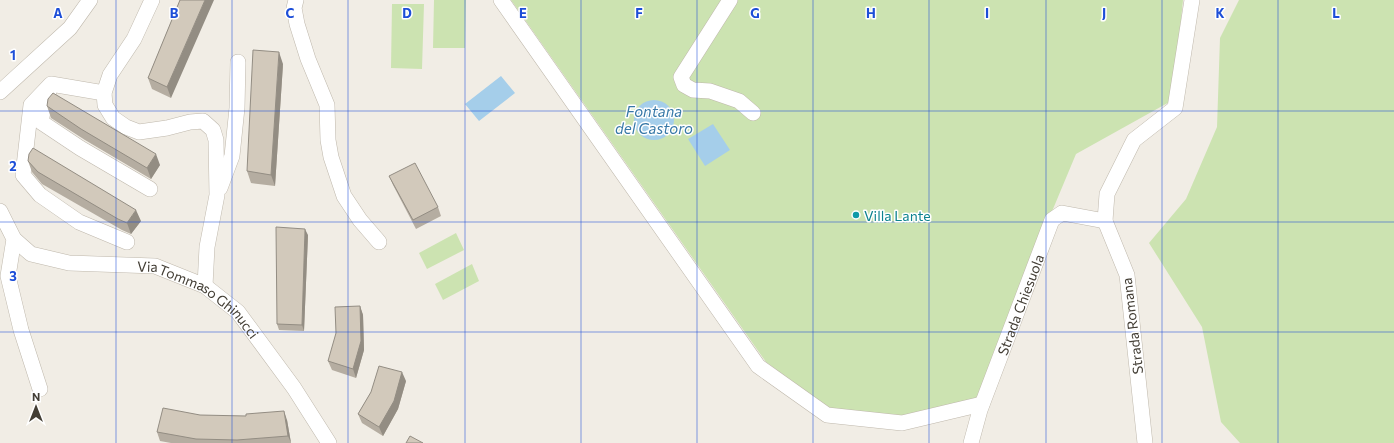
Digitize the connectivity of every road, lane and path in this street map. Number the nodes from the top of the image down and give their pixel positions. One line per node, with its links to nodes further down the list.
1 (90, 0): 9 (street)
2 (152, 0): 10 (street)
3 (296, 0): 18 (street)
4 (500, 0): 21 (street)
5 (730, 0): 11 (street)
6 (1192, 0): 15 (street, Strada Romana)
7 (238, 62): 13 (street)
8 (51, 84): 10 (street); 12 (street); 17 (street)
9 (0, 92)
10 (104, 93): 13 (street)
11 (753, 113)
12 (150, 189)
13 (217, 195): 19 (street)
14 (0, 211): 16 (street)
15 (1105, 221): 21 (street, Strada Chiesuola); 24 (street, Strada Romana)
16 (14, 239): 19 (street, Via Tommaso Ghinucci); 20 (street)
17 (127, 242)
18 (379, 242)
19 (205, 286): 22 (street, Via Tommaso Ghinucci)
20 (40, 389)
21 (982, 404): 23 (street, Strada Chiesuola)
22 (329, 443)
23 (971, 443)
24 (1146, 443)

